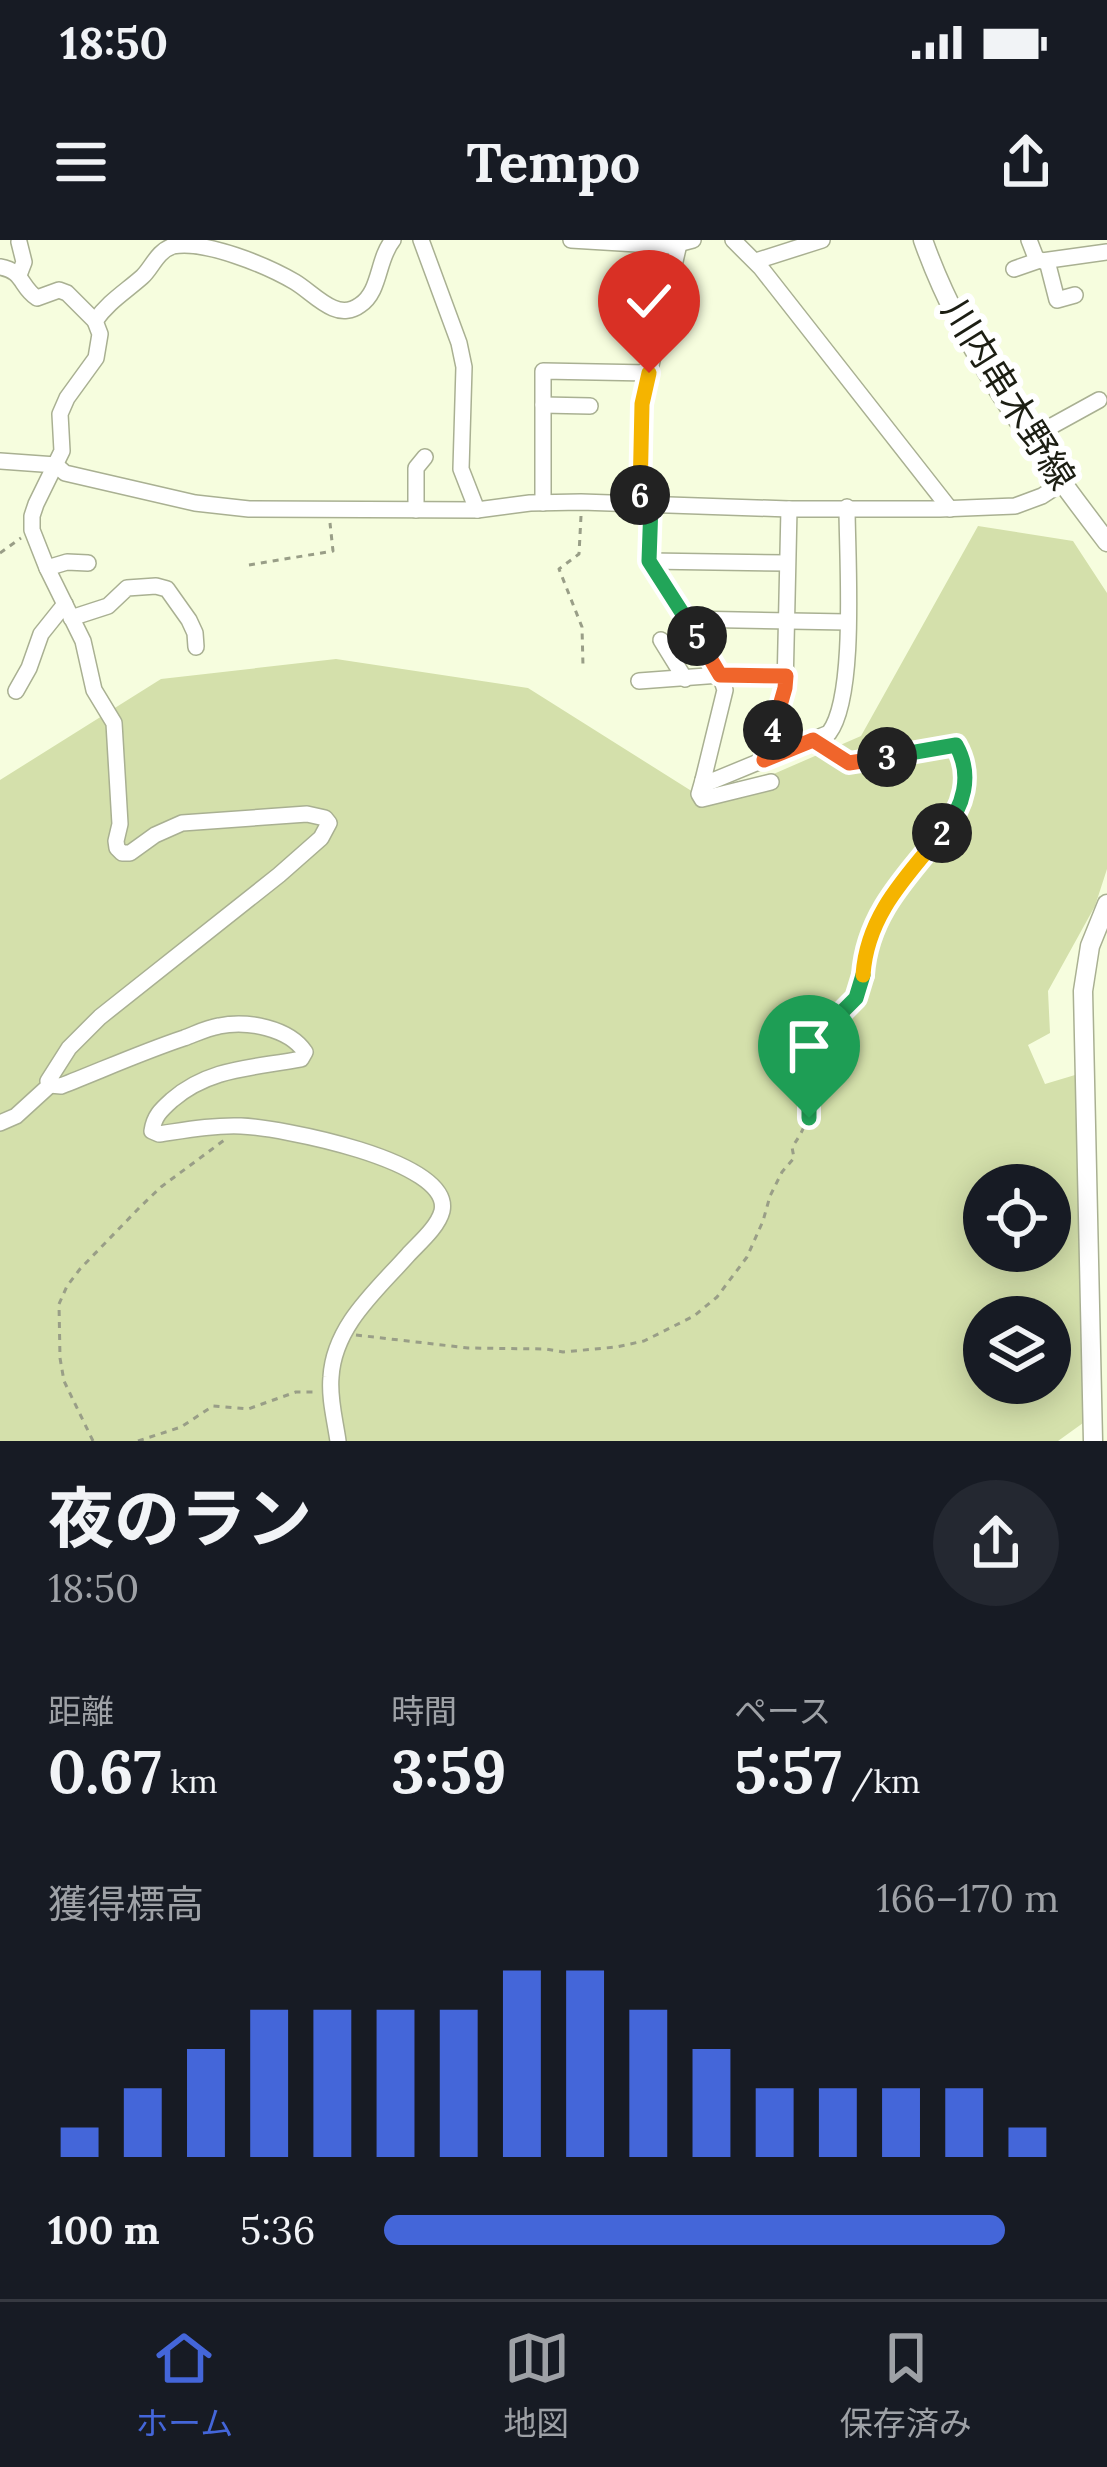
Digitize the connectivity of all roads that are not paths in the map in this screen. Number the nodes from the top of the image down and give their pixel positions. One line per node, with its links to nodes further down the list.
1 (393, 240): 7 (street)
2 (421, 240): 36 (street)
3 (571, 240): 8 (street)
4 (733, 240): 15 (street)
5 (822, 240): 15 (street)
6 (1029, 240): 14 (street)
7 (203, 241): 20 (street)
8 (597, 241): 10 (street)
9 (19, 242): 17 (street)
10 (686, 242): 21 (street)
11 (929, 243): 25 (main road, 川内串木野線)
12 (1107, 252): 14 (street)
13 (43, 254): 17 (street)
14 (1043, 260): 18 (street); 19 (street)
15 (756, 261): 34 (street)
16 (0, 267): 17 (street)
17 (22, 268): 20 (street)
18 (1014, 269)
19 (1075, 295)
20 (94, 321): 28 (street)
21 (649, 373): 23 (street); 31 (street)
22 (1099, 400): 25 (street)
23 (543, 405): 24 (street); 30 (street)
24 (590, 406)
25 (1030, 438): 29 (main road, 川内串木野線)
26 (425, 457): 35 (street)
27 (0, 461): 28 (street)
28 (56, 465): 35 (street); 41 (street)
29 (1062, 483): 34 (street); 37 (main road, 川内串木野線)
30 (543, 503): 31 (street); 36 (street)
31 (646, 504): 33 (street); 38 (street)
32 (847, 507): 33 (street); 34 (street); 45 (street)
33 (789, 509): 40 (street)
34 (950, 509)
35 (416, 510): 36 (street)
36 (477, 510)
37 (1107, 542)
38 (649, 561): 40 (street); 43 (street)
39 (88, 563): 41 (street)
40 (787, 563): 44 (street)
41 (46, 568): 42 (street)
42 (68, 611): 47 (street); 52 (street); 57 (street)
43 (687, 619): 44 (street); 48 (street)
44 (787, 619): 45 (street); 49 (street)
45 (847, 622): 53 (street)
46 (661, 640): 50 (street)
47 (196, 647)
48 (720, 675): 49 (street); 50 (street); 54 (street)
49 (786, 676): 53 (street)
50 (685, 679): 51 (street)
51 (639, 681)
52 (24, 693)
53 (764, 760): 54 (street)
54 (703, 780): 55 (street)
55 (771, 782)
56 (1107, 904): 60 (main road)
57 (50, 1085): 58 (street); 59 (street)
58 (0, 1124)
59 (338, 1441)
60 (1093, 1441)

